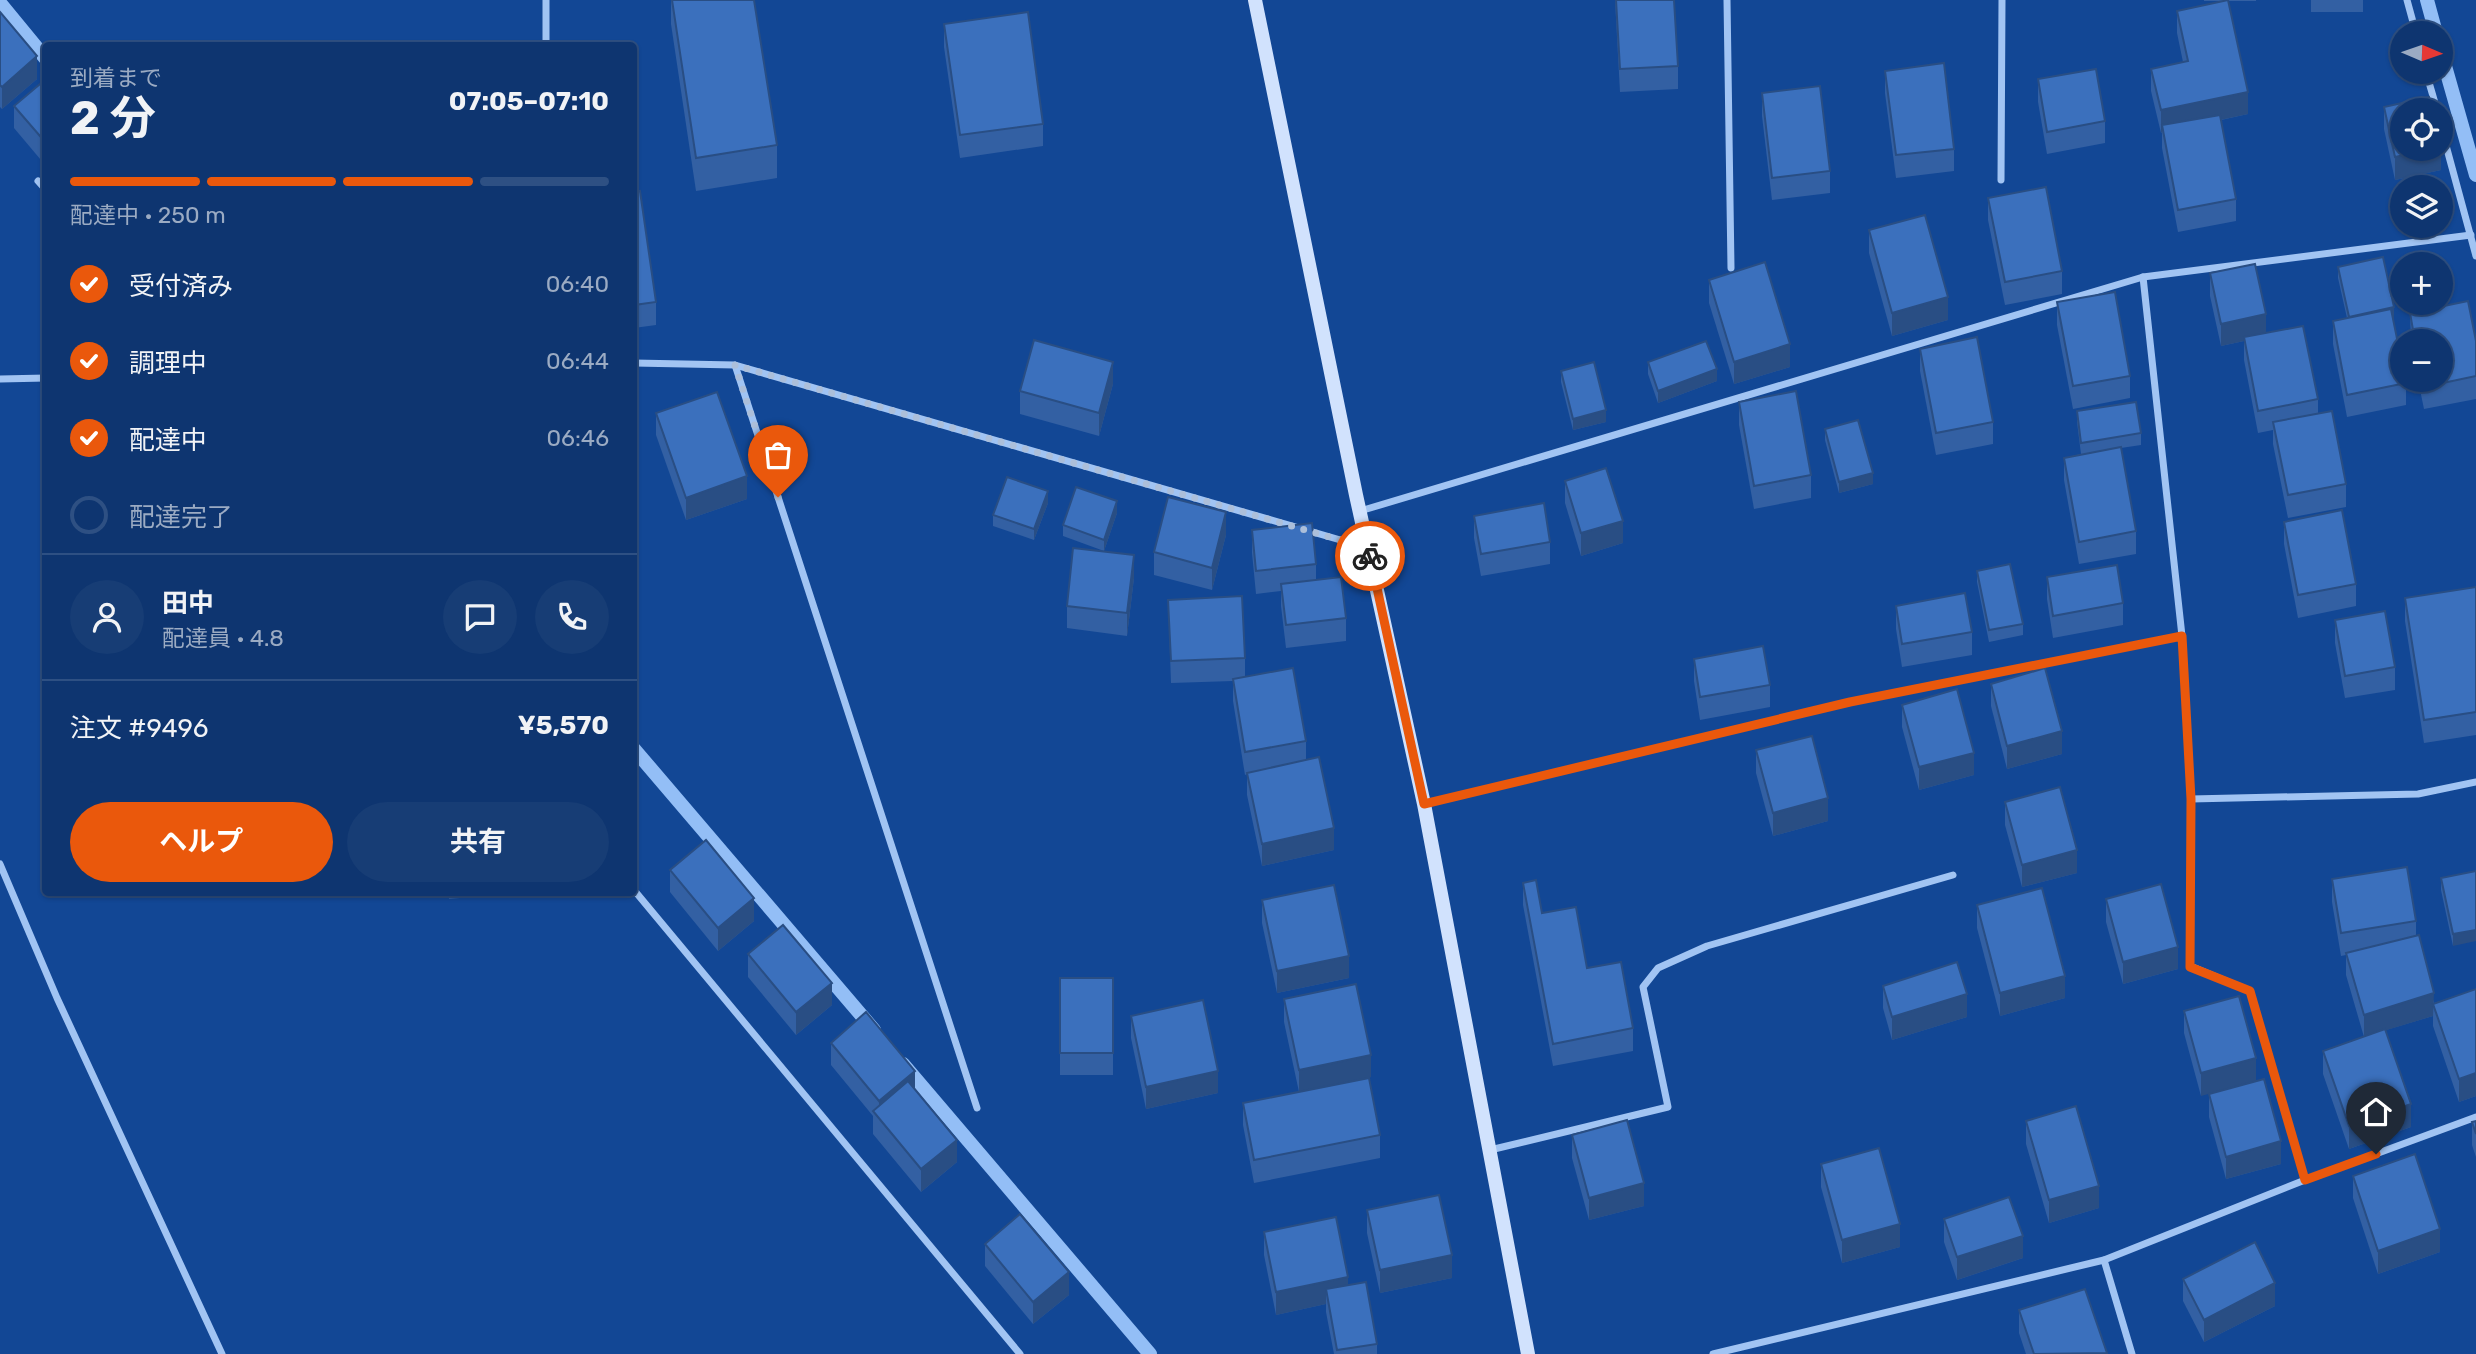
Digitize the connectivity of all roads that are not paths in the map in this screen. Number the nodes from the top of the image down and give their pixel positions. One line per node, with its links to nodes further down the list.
1 (545, 0): 7 (street)
2 (1255, 0): 20 (street)
3 (1727, 0): 14 (street)
4 (2002, 0): 9 (street)
5 (2407, 0): 6 (street)
6 (2413, 21)
7 (546, 42)
8 (2450, 161): 12 (street)
9 (2001, 180)
10 (38, 181): 11 (street)
11 (42, 186)
12 (2471, 235): 13 (street); 15 (street)
13 (2476, 256)
14 (1731, 268)
15 (2143, 277): 20 (street); 22 (street)
16 (637, 363): 17 (street)
17 (735, 365): 21 (street); 29 (street)
18 (42, 378): 19 (street)
19 (0, 379)
20 (1360, 511): 21 (street)
21 (1368, 548): 25 (street)
22 (2182, 636): 24 (street); 25 (street)
23 (2476, 782): 24 (street)
24 (2191, 799): 32 (street)
25 (1424, 804): 31 (street)
26 (0, 864): 34 (street)
27 (1953, 875): 31 (street)
28 (637, 894): 35 (street)
29 (977, 1108)
30 (2476, 1117): 32 (street)
31 (1490, 1150): 36 (street)
32 (2305, 1180): 33 (street)
33 (2104, 1261): 37 (street); 38 (street)
34 (222, 1354)
35 (1020, 1354)
36 (1528, 1354)
37 (1713, 1354)
38 (2132, 1354)

